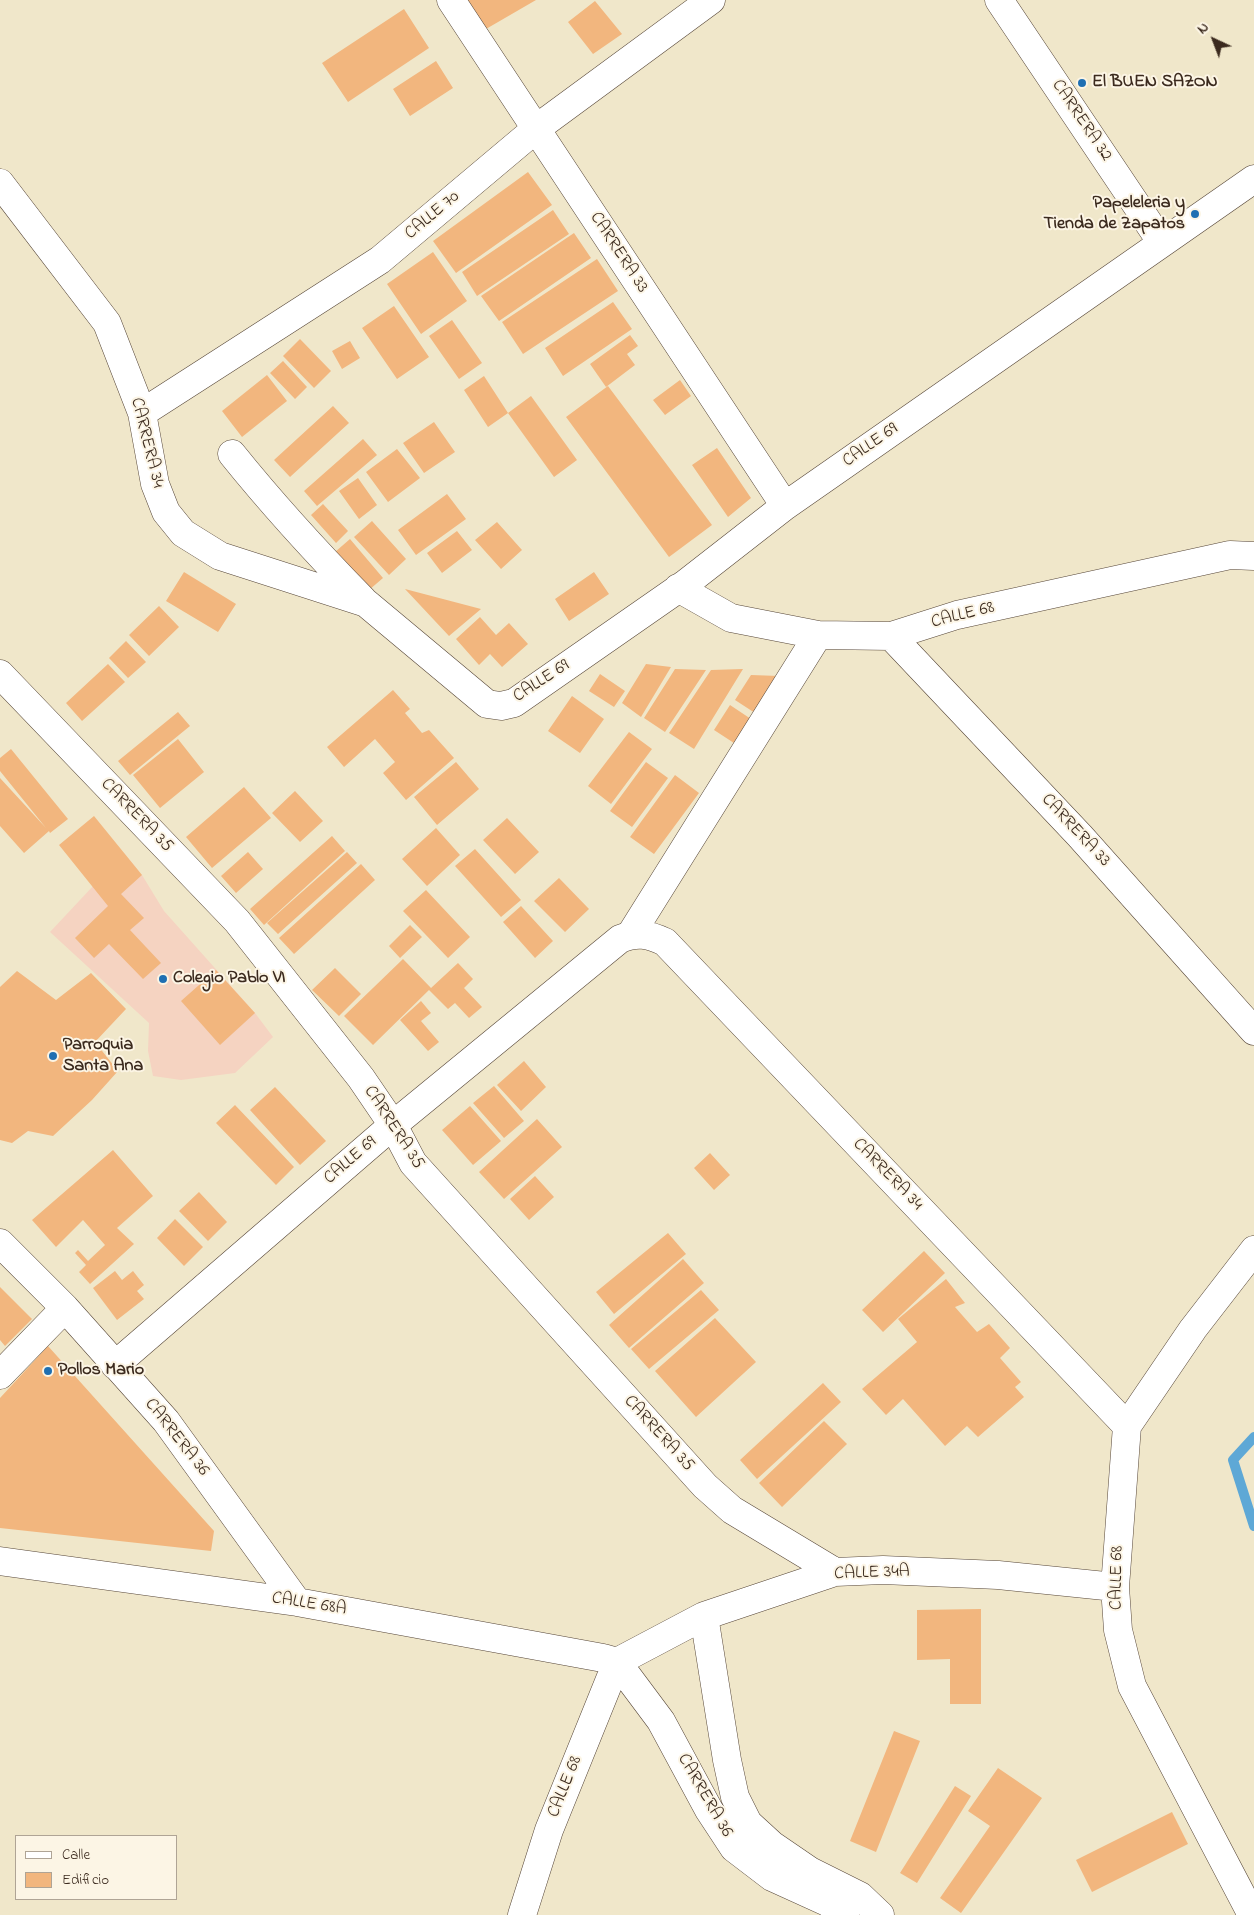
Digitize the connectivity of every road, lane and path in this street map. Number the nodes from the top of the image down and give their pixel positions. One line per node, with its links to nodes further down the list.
1 (451, 0): 4 (street, CARRERA 33)
2 (711, 0): 4 (street, CALLE 70)
3 (999, 0): 7 (street, CARRERA 32)
4 (537, 128): 8 (street, CALLE 70); 10 (street, CARRERA 33)
5 (1254, 179): 7 (street, CALLE 69)
6 (0, 183): 8 (street, CARRERA 34)
7 (1162, 243): 10 (street, CALLE 69)
8 (142, 413): 13 (street, CARRERA 34)
9 (232, 454): 13 (street)
10 (785, 506): 12 (street, CALLE 69)
11 (1254, 556): 15 (street, CALLE 68)
12 (678, 588): 14 (street, CALLE 68); 17 (street, CALLE 69)
13 (366, 603): 17 (street, CARRERA 34)
14 (818, 635): 15 (street, CALLE 68); 18 (street)
15 (891, 636): 19 (street, CARRERA 33)
16 (0, 674): 20 (street, CARRERA 35)
17 (487, 704)
18 (636, 934): 20 (street, CALLE 69); 26 (street, CARRERA 34)
19 (1254, 1031)
20 (393, 1124): 24 (street, CALLE 69); 28 (street, CARRERA 35)
21 (0, 1243): 23 (street, CARRERA 36)
22 (1254, 1250): 26 (street)
23 (65, 1308): 24 (street, CARRERA 36); 25 (street)
24 (115, 1365): 30 (street, CARRERA 36)
25 (0, 1375)
26 (1127, 1426): 29 (street, CALLE 68)
27 (0, 1561): 30 (street, CALLE 68A)
28 (835, 1572): 29 (street, CALLE 34A); 31 (street, CALLE 34A)
29 (1115, 1587): 36 (street, CALLE 68)
30 (297, 1602): 32 (street, CALLE 68A)
31 (704, 1616): 32 (street, CALLE 34A); 35 (street)
32 (616, 1662): 33 (street, CALLE 68); 34 (street, CARRERA 36)
33 (522, 1915)
34 (845, 1915)
35 (880, 1915)
36 (1252, 1915)

